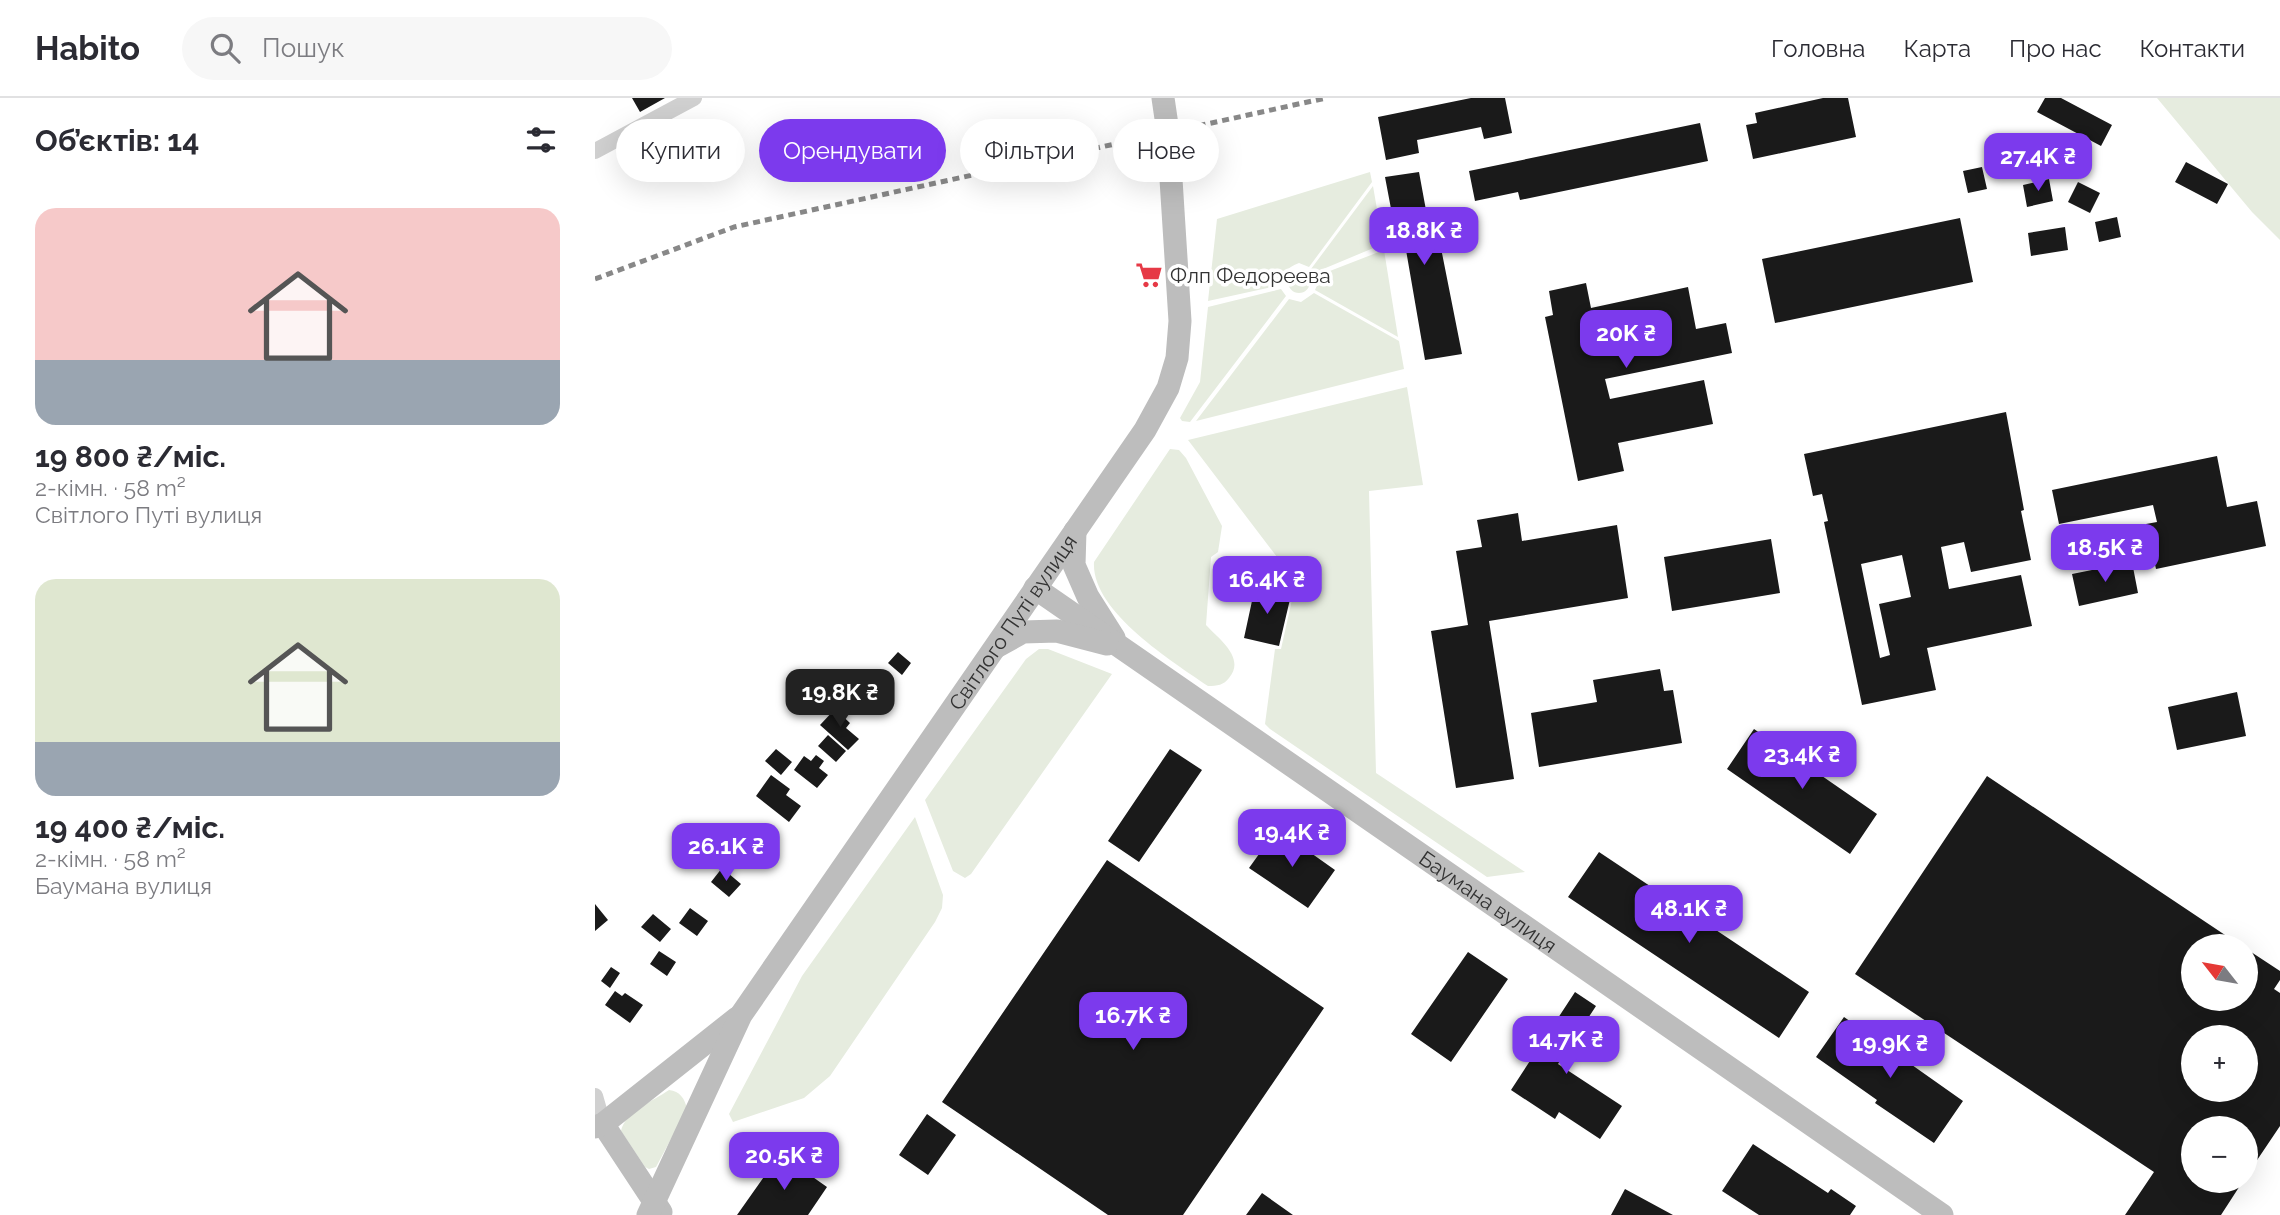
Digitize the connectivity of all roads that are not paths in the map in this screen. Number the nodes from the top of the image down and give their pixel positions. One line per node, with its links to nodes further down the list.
1 (694, 98): 3 (street)
2 (1163, 98): 4 (main road, Світлого Путі вулиця)
3 (595, 151)
4 (1075, 531): 5 (main road, Світлого Путі вулиця); 6 (main road)
5 (1035, 588): 6 (main road, Баумана вулиця); 7 (main road, Світлого Путі вулиця)
6 (1120, 647): 7 (main road); 12 (main road, Баумана вулиця)
7 (993, 649): 8 (main road, Світлого Путі вулиця)
8 (741, 1015): 10 (main road); 11 (main road, Світлого Путі вулиця)
9 (595, 1096): 10 (street)
10 (599, 1126): 11 (main road)
11 (655, 1211)
12 (1942, 1215)

